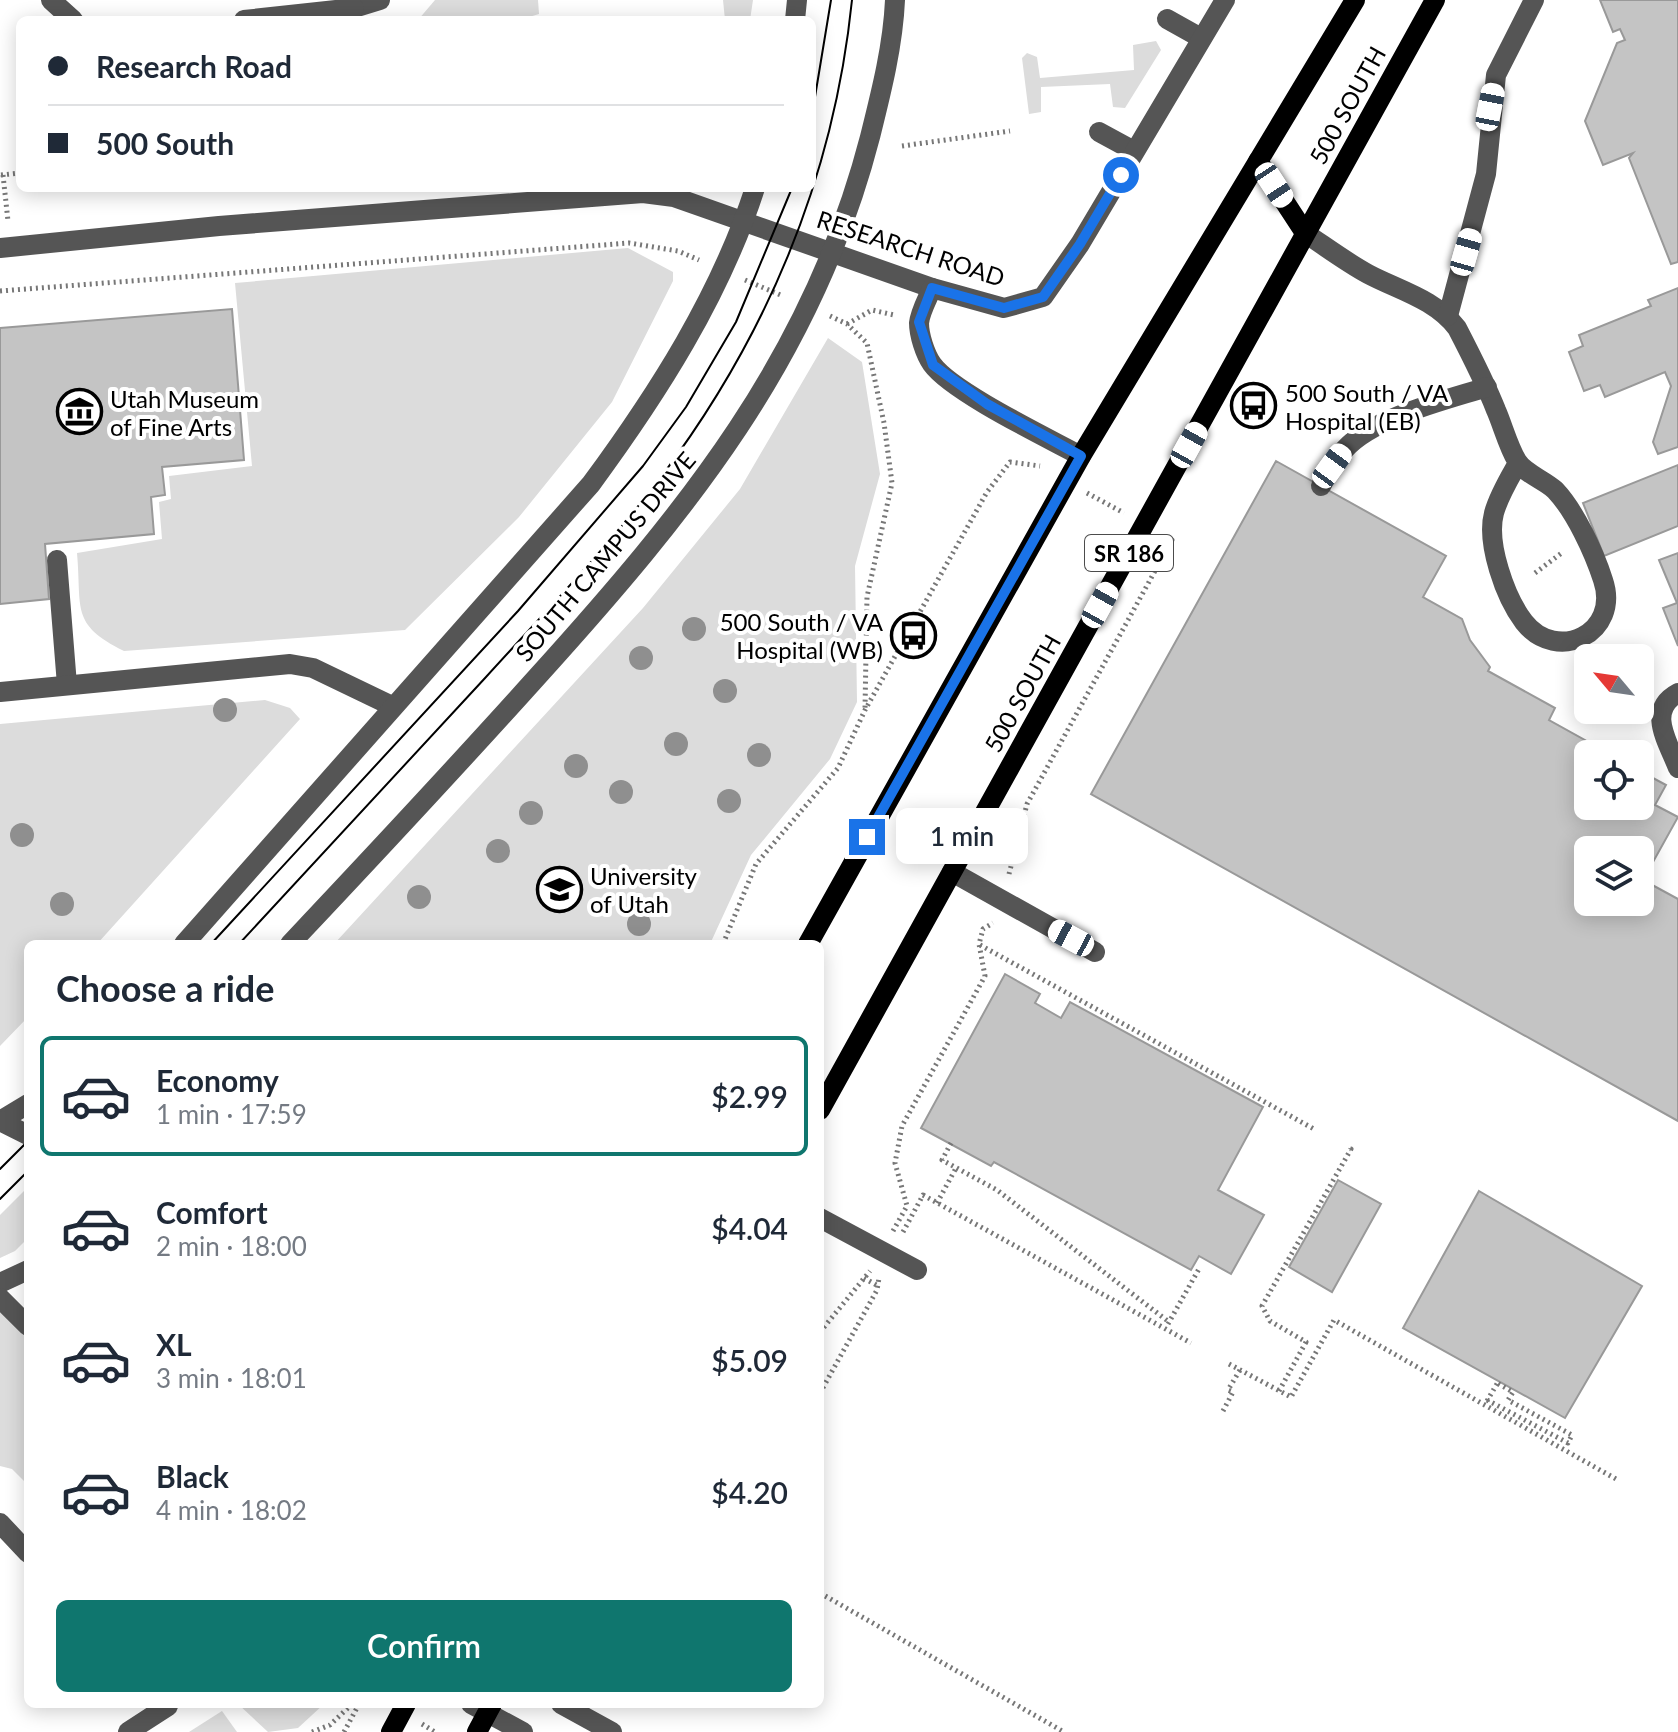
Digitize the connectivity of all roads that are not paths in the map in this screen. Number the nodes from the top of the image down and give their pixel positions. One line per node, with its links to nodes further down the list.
1 (51, 0): 9 (street)
2 (380, 0): 8 (street)
3 (895, 0): 20 (street, SOUTH CAMPUS DRIVE)
4 (1225, 0): 12 (street, RESEARCH ROAD)
5 (1355, 0): 15 (main road, 500 SOUTH)
6 (1534, 0): 22 (street)
7 (1434, 3): 18 (main road, 500 SOUTH / SR 186)
8 (354, 4): 10 (street)
9 (69, 16)
10 (272, 16)
11 (1167, 19): 12 (street)
12 (1201, 38): 14 (street, RESEARCH ROAD)
13 (1099, 132): 14 (street)
14 (1134, 151): 21 (street, RESEARCH ROAD)
15 (1258, 161): 18 (main road); 24 (main road, 500 SOUTH)
16 (754, 192): 17 (street)
17 (745, 221): 19 (street, RESEARCH ROAD); 20 (street, RESEARCH ROAD); 31 (street)
18 (1305, 233): 22 (street); 33 (main road, 500 SOUTH / SR 186)
19 (0, 248)
20 (833, 252): 21 (street, RESEARCH ROAD); 35 (street, SOUTH CAMPUS DRIVE)
21 (932, 288): 24 (street)
22 (1448, 316): 23 (street)
23 (1487, 387): 25 (street); 26 (street)
24 (1081, 456): 36 (main road, 500 SOUTH)
25 (1518, 463): 25 (street)
26 (1321, 486)
27 (57, 560): 28 (street)
28 (67, 685): 29 (street); 31 (street)
29 (0, 692)
30 (1678, 693): 32 (street)
31 (392, 706): 34 (street)
32 (1678, 768)
33 (952, 872): 37 (street); 38 (main road, 500 SOUTH / SR 186)
34 (187, 940)
35 (294, 940)
36 (810, 940)
37 (1095, 952)
38 (824, 1103)
39 (24, 1106): 40 (street)
40 (0, 1121): 41 (street)
41 (24, 1133)
42 (824, 1220): 43 (street)
43 (917, 1270)
44 (24, 1272): 45 (street)
45 (0, 1283)
46 (0, 1298): 47 (street)
47 (24, 1322)
48 (6, 1529): 49 (street)
49 (24, 1549)
50 (165, 1708): 55 (street)
51 (404, 1708): 56 (main road)
52 (483, 1708): 57 (main road)
53 (485, 1708): 58 (street)
54 (568, 1708): 59 (street)
55 (128, 1732)
56 (391, 1732)
57 (477, 1732)
58 (523, 1732)
59 (612, 1732)

